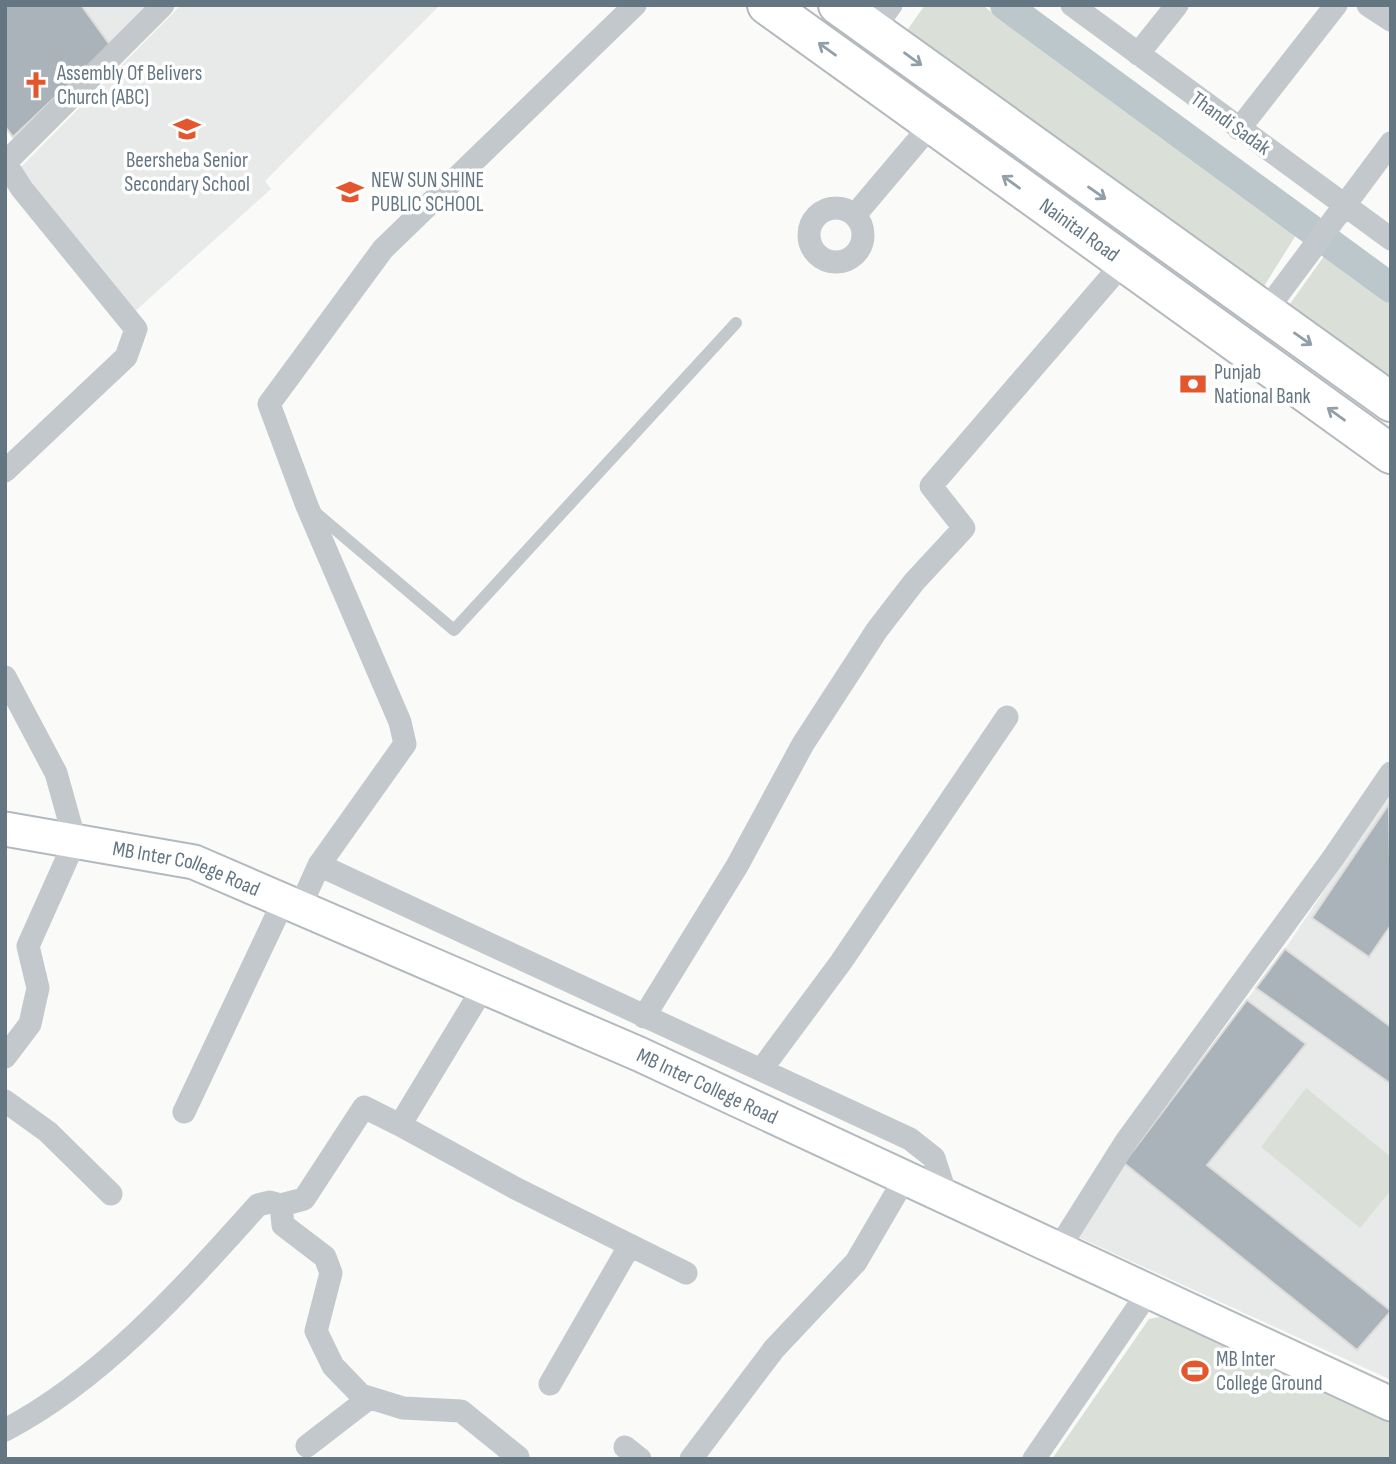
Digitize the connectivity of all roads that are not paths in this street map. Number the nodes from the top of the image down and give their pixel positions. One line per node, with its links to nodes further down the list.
1 (163, 5): 15 (street)
2 (635, 5): 25 (street)
3 (767, 5): 12 (highway, Nainital Road, one-way to 3)
4 (838, 5): 9 (highway, Nainital Road)
5 (1072, 5): 11 (street, Thandi Sadak)
6 (1177, 5): 11 (street)
7 (1336, 5): 13 (street)
8 (1368, 5): 10 (street)
9 (882, 18): 20 (highway, Nainital Road, one-way to 20)
10 (1391, 20)
11 (1138, 54): 13 (street, Thandi Sadak)
12 (931, 125): 17 (street); 19 (highway, Nainital Road, one-way to 12)
13 (1239, 129): 16 (street, Thandi Sadak)
14 (1391, 143): 16 (street)
15 (6, 164): 24 (street)
16 (1343, 205): 18 (street, Thandi Sadak); 20 (street)
17 (855, 215)
18 (1391, 239)
19 (1123, 263): 23 (highway, Nainital Road, one-way to 19); 34 (street)
20 (1265, 312): 22 (highway, Nainital Road, one-way to 22)
21 (736, 323): 25 (lane)
22 (1391, 401)
23 (1391, 454)
24 (5, 471)
25 (307, 506): 31 (street)
26 (5, 677): 30 (street)
27 (1007, 717): 36 (street)
28 (1391, 773): 45 (street)
29 (5, 830): 30 (street, MB Inter College Road)
30 (75, 841): 32 (street, MB Inter College Road); 35 (street)
31 (319, 865): 32 (street); 34 (street)
32 (292, 904): 33 (street, MB Inter College Road); 38 (street)
33 (482, 988): 39 (street); 40 (street, MB Inter College Road)
34 (644, 1017): 36 (street)
35 (5, 1057)
36 (761, 1070): 42 (street)
37 (5, 1101): 41 (street)
38 (184, 1112)
39 (400, 1125): 43 (street); 44 (street)
40 (905, 1178): 42 (street, MB Inter College Road); 54 (street)
41 (111, 1194)
42 (947, 1198): 45 (street, MB Inter College Road)
43 (281, 1206): 49 (street); 51 (street)
44 (629, 1245): 46 (street); 48 (street)
45 (1057, 1251): 47 (street, MB Inter College Road)
46 (686, 1273)
47 (1147, 1294): 50 (street, MB Inter College Road); 55 (street)
48 (550, 1384)
49 (368, 1399): 52 (street); 53 (street)
50 (1391, 1404)
51 (5, 1430)
52 (307, 1446)
53 (518, 1457)
54 (691, 1459)
55 (1034, 1459)

